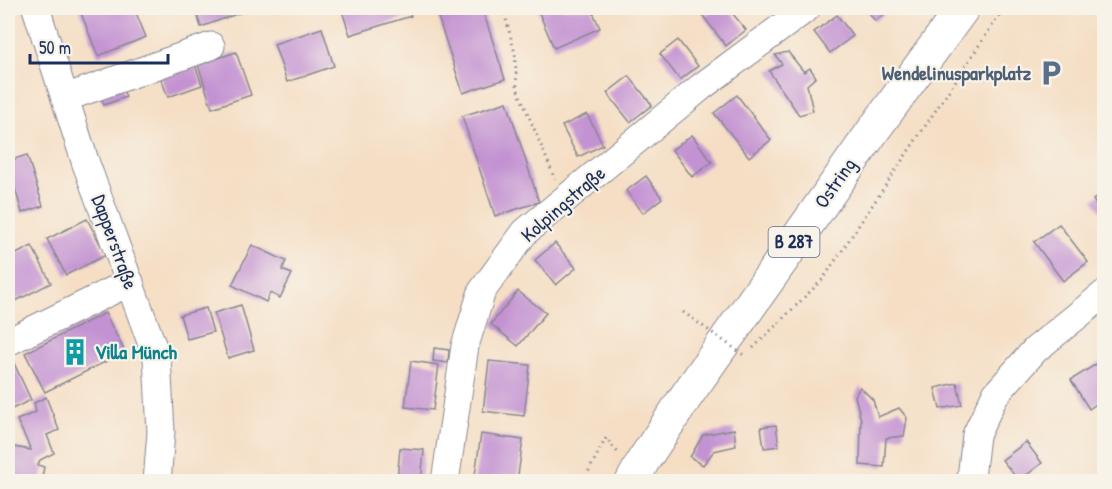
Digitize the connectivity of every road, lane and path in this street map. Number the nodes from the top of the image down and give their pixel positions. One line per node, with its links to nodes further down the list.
1 (36, 8): 7 (street, Dapperstraße)
2 (503, 8): 8 (path)
3 (807, 8): 8 (street, Kolpingstraße)
4 (963, 8): 15 (main road, Ostring / B 287)
5 (1004, 8): 13 (path)
6 (211, 46): 7 (street)
7 (64, 98): 9 (street, Dapperstraße)
8 (567, 199): 17 (street, Kolpingstraße)
9 (130, 282): 12 (street); 16 (street, Dapperstraße)
10 (1104, 294): 19 (street)
11 (683, 312): 14 (path, bridge)
12 (8, 342)
13 (753, 348)
14 (745, 356)
15 (627, 470): 18 (path)
16 (157, 482)
17 (445, 482)
18 (583, 482)
19 (972, 482)

